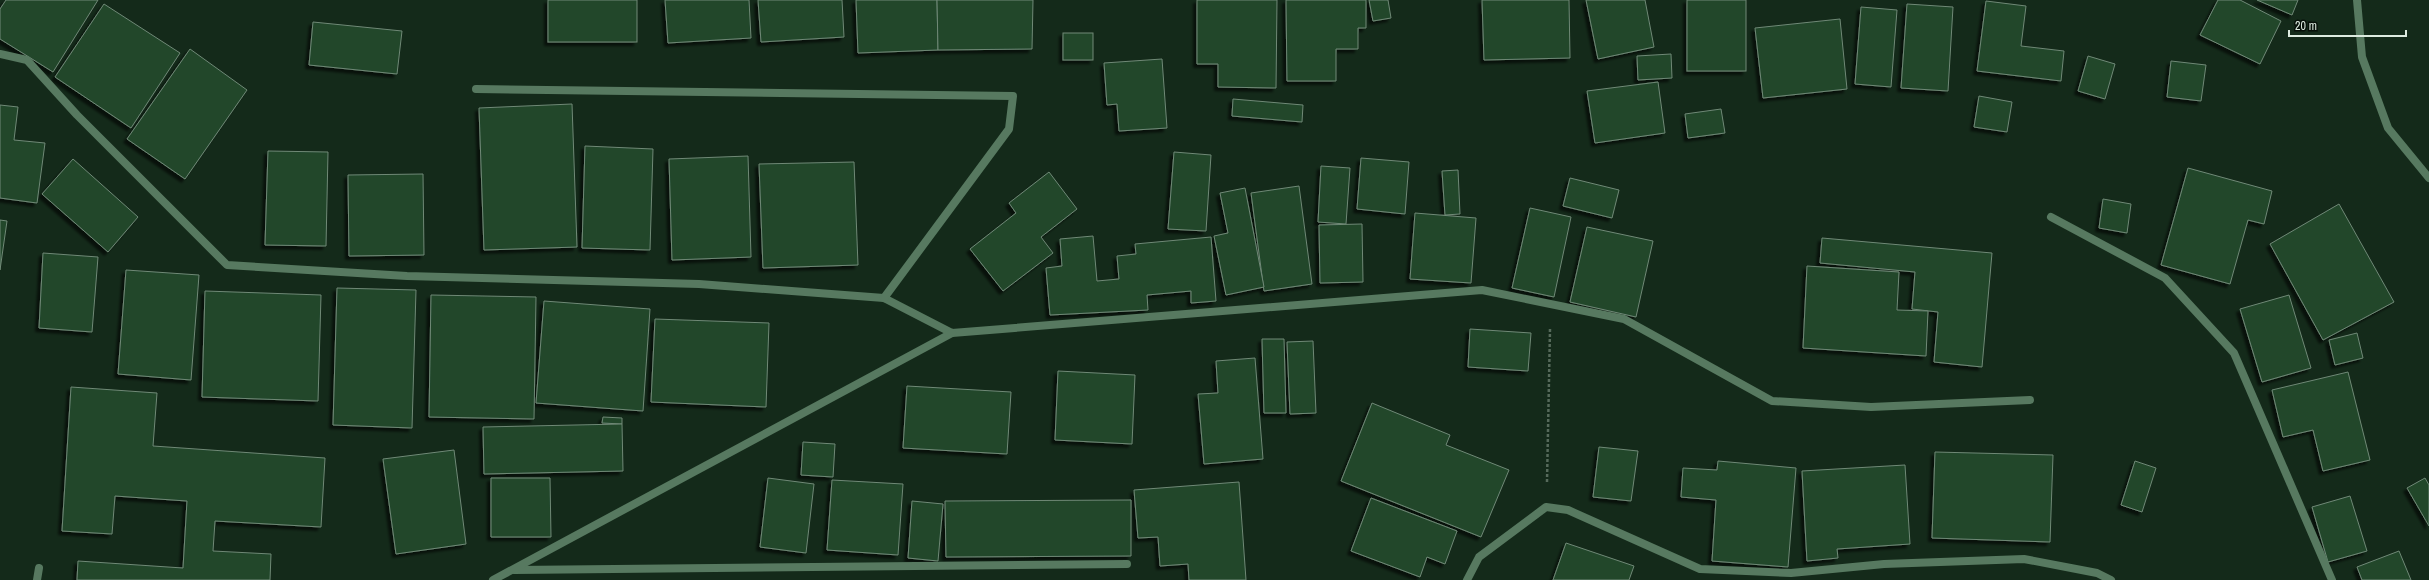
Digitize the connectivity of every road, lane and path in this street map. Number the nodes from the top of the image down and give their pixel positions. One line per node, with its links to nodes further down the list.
1 (2357, 0): 4 (street)
2 (0, 54): 6 (street)
3 (476, 89): 6 (street)
4 (2429, 178)
5 (2052, 217): 18 (street)
6 (884, 298): 8 (street)
7 (1550, 306): 8 (street); 9 (street); 10 (path)
8 (952, 333): 13 (street)
9 (2030, 400)
10 (1546, 507): 16 (street); 17 (street)
11 (1127, 564): 13 (street)
12 (39, 568): 14 (street)
13 (514, 570): 15 (street)
14 (37, 580)
15 (492, 580)
16 (1467, 580)
17 (2110, 580)
18 (2332, 580)

